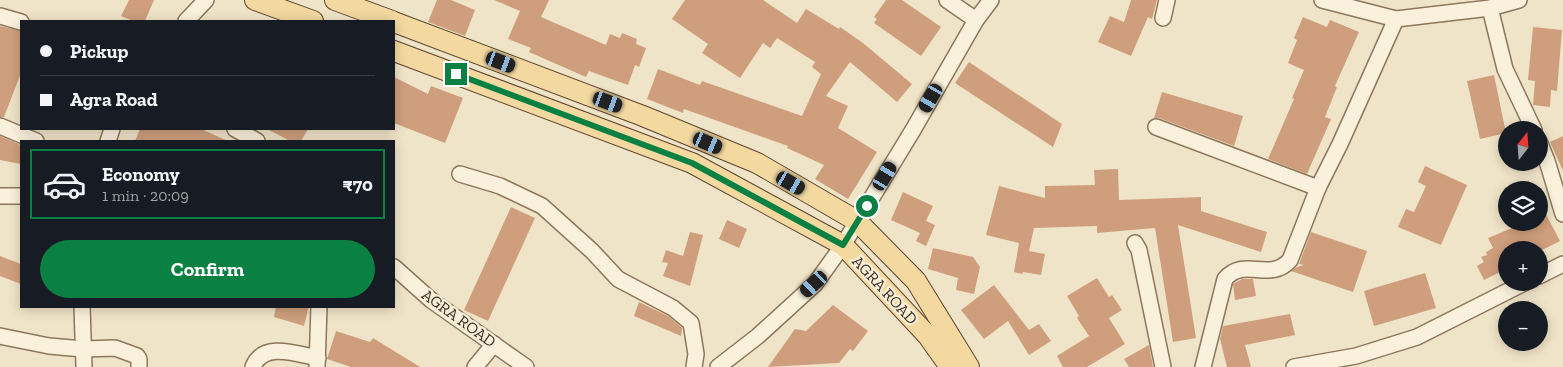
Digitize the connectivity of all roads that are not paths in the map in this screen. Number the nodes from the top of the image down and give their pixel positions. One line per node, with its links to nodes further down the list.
1 (206, 0): 14 (street)
2 (255, 0): 15 (main road)
3 (335, 0): 16 (main road, AGRA ROAD)
4 (947, 0): 17 (street)
5 (991, 0): 17 (street)
6 (1167, 0): 12 (street)
7 (1322, 0): 13 (street)
8 (1519, 0): 10 (street)
9 (1441, 7): 10 (street); 13 (street)
10 (1490, 8): 21 (street)
11 (0, 16): 18 (street)
12 (1163, 18)
13 (1396, 19): 29 (street)
14 (187, 20)
15 (310, 20)
16 (388, 20)
17 (976, 20): 33 (street)
18 (20, 22)
19 (395, 23): 33 (main road, AGRA ROAD)
20 (395, 51): 35 (main road, AGRA ROAD)
21 (1530, 121)
22 (0, 126): 25 (street)
23 (1156, 127): 29 (street)
24 (237, 130): 26 (street)
25 (34, 140)
26 (255, 140)
27 (1548, 164): 32 (street)
28 (460, 174): 51 (street)
29 (1318, 188): 56 (street)
30 (0, 196): 31 (street)
31 (20, 196)
32 (1563, 214)
33 (857, 222): 35 (street); 54 (main road, AGRA ROAD)
34 (1135, 243): 55 (street)
35 (843, 245): 52 (street); 53 (main road, AGRA ROAD)
36 (1563, 264): 38 (street)
37 (395, 268): 43 (street, AGRA ROAD)
38 (1548, 272)
39 (1508, 291): 57 (street)
40 (82, 308): 44 (street)
41 (319, 308): 45 (street)
42 (0, 336): 44 (street)
43 (494, 344): 49 (street); 50 (street, AGRA ROAD)
44 (82, 349): 46 (street); 47 (street)
45 (318, 360): 48 (street)
46 (84, 367)
47 (138, 367)
48 (253, 367)
49 (475, 367)
50 (526, 367)
51 (694, 367)
52 (718, 367)
53 (950, 367)
54 (968, 367)
55 (1163, 367)
56 (1203, 367)
57 (1294, 367)

